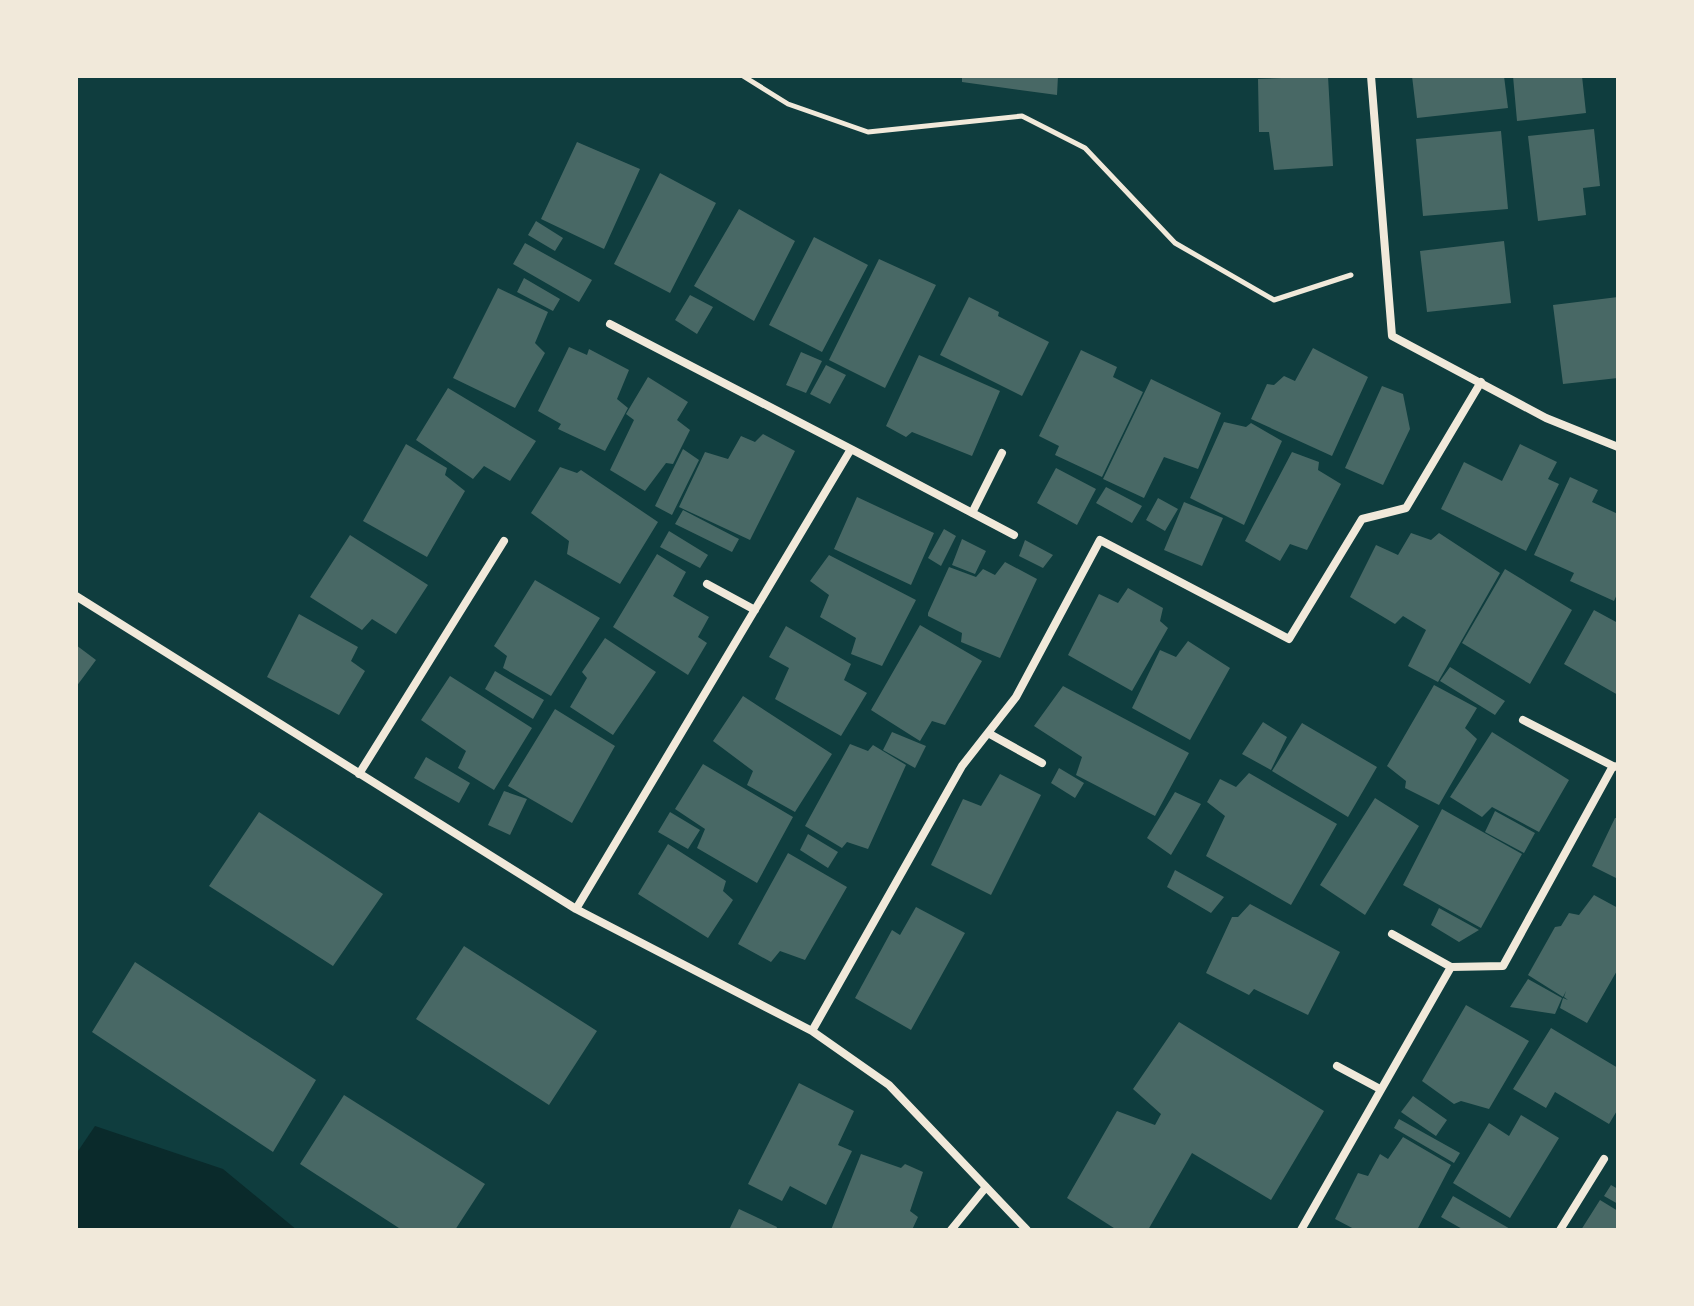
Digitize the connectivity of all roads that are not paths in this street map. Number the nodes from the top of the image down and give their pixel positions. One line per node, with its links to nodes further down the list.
1 (1371, 76): 3 (street)
2 (610, 324): 5 (street)
3 (1481, 382): 4 (street); 14 (street)
4 (1618, 447)
5 (851, 449): 7 (street); 12 (street)
6 (1002, 453): 7 (street)
7 (972, 513): 8 (street)
8 (1014, 535)
9 (504, 541): 17 (street)
10 (707, 584): 12 (street)
11 (76, 596): 17 (street)
12 (755, 610): 18 (street)
13 (1523, 720): 16 (street)
14 (988, 733): 15 (street); 21 (street)
15 (1042, 763)
16 (1615, 766): 20 (street)
17 (359, 774): 18 (street)
18 (576, 909): 21 (street)
19 (1392, 934): 20 (street)
20 (1451, 967): 23 (street)
21 (812, 1031): 25 (street)
22 (1337, 1066): 23 (street)
23 (1380, 1089): 28 (street)
24 (1604, 1159): 29 (street)
25 (986, 1187): 26 (street); 27 (street)
26 (951, 1230)
27 (1027, 1230)
28 (1301, 1230)
29 (1560, 1230)

